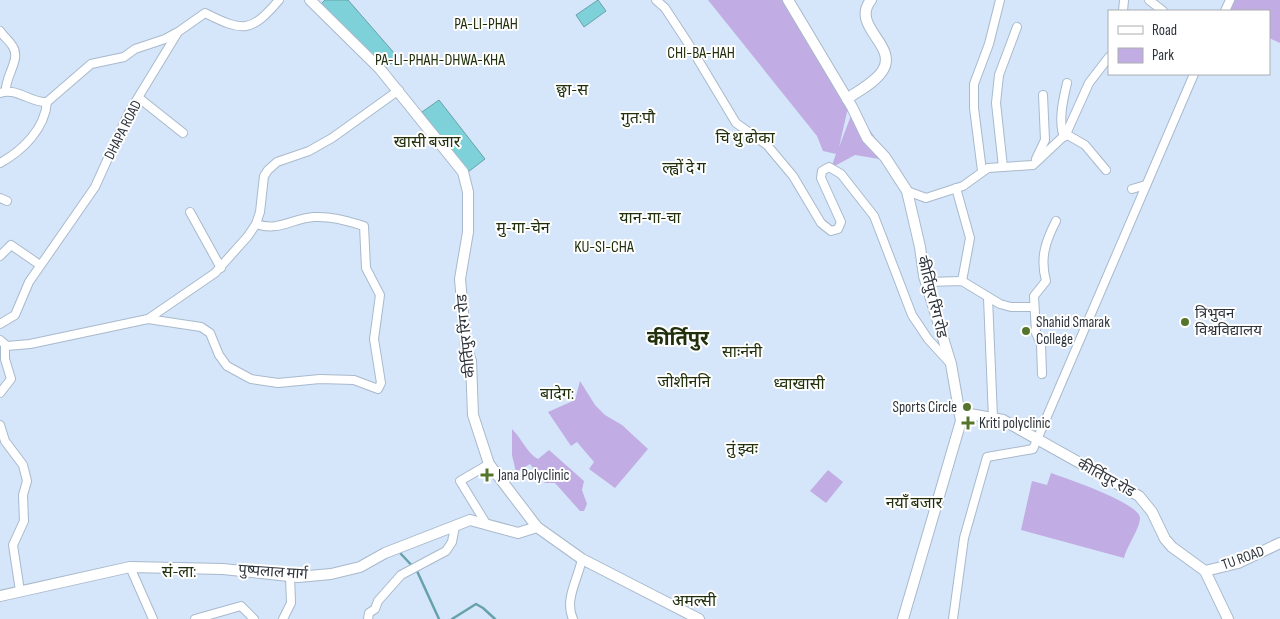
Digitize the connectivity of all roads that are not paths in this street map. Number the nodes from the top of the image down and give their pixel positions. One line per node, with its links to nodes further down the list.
1 (279, 0): 11 (street, DHAPA ROAD)
2 (310, 0): 16 (street, कीर्तिपुर रिंग रोड)
3 (656, 0): 45 (street)
4 (788, 0): 19 (street, कीर्तिपुर रिंग रोड)
5 (871, 0): 19 (street)
6 (1000, 0): 27 (street)
7 (1149, 0): 8 (street)
8 (1162, 10)
9 (1017, 27): 25 (street)
10 (0, 31): 15 (street)
11 (178, 32): 18 (street, DHAPA ROAD); 20 (street)
12 (1108, 58): 22 (street)
13 (1194, 75): 28 (street)
14 (1067, 83): 22 (street)
15 (3, 86): 20 (street)
16 (399, 90): 34 (street); 52 (street, कीर्तिपुर रिंग रोड)
17 (1043, 95): 24 (street)
18 (138, 98): 21 (street); 36 (street, DHAPA ROAD)
19 (847, 99): 31 (street, कीर्तिपुर रिंग रोड)
20 (47, 102): 23 (street)
21 (183, 133)
22 (1065, 136): 24 (street); 26 (street)
23 (0, 163)
24 (1033, 165): 25 (street)
25 (1003, 167): 27 (street)
26 (1106, 170)
27 (982, 171): 29 (street)
28 (1146, 185): 30 (street); 51 (street)
29 (956, 188): 31 (street); 38 (street)
30 (1132, 189)
31 (906, 192): 39 (street, कीर्तिपुर रिंग रोड)
32 (190, 212): 37 (street)
33 (1056, 221): 41 (street)
34 (256, 224): 37 (street); 42 (street)
35 (0, 256): 36 (street)
36 (40, 265): 43 (street, DHAPA ROAD)
37 (221, 268): 42 (street)
38 (962, 281): 39 (street); 40 (street)
39 (927, 282): 45 (street, कीर्तिपुर रिंग रोड)
40 (988, 298): 41 (street); 49 (street)
41 (1033, 307): 46 (street)
42 (148, 319): 44 (street)
43 (0, 324)
44 (3, 342): 47 (street)
45 (951, 364): 48 (street, कीर्तिपुर रिंग रोड)
46 (1042, 374)
47 (0, 393)
48 (959, 412): 49 (street, कीर्तिपुर रोड); 70 (street, कीर्तिपुर रिंग रोड)
49 (993, 418): 51 (street, कीर्तिपुर रोड)
50 (0, 425): 61 (street)
51 (1037, 441): 59 (street, कीर्तिपुर रोड); 71 (street)
52 (489, 464): 53 (street); 55 (street, कीर्तिपुर रिंग रोड)
53 (488, 525): 54 (street, पुष्पलाल मार्ग); 55 (street, पुष्पलाल मार्ग)
54 (455, 526): 60 (street, पुष्पलाल मार्ग); 67 (street)
55 (537, 527): 57 (street, कीर्तिपुर रिंग रोड)
56 (1280, 542): 59 (street, TU ROAD)
57 (582, 559): 68 (street); 69 (street, कीर्तिपुर रिंग रोड)
58 (130, 567): 60 (street, पुष्पलाल मार्ग); 61 (street, पुष्पलाल मार्ग); 63 (street)
59 (1205, 571): 72 (street, कीर्तिपुर रोड)
60 (290, 576): 66 (street)
61 (20, 591): 62 (street, पुष्पलाल मार्ग)
62 (0, 596)
63 (153, 619)
64 (195, 619): 65 (street)
65 (254, 619)
66 (283, 619)
67 (368, 619)
68 (573, 619)
69 (696, 619)
70 (903, 619)
71 (954, 619)
72 (1228, 619)

